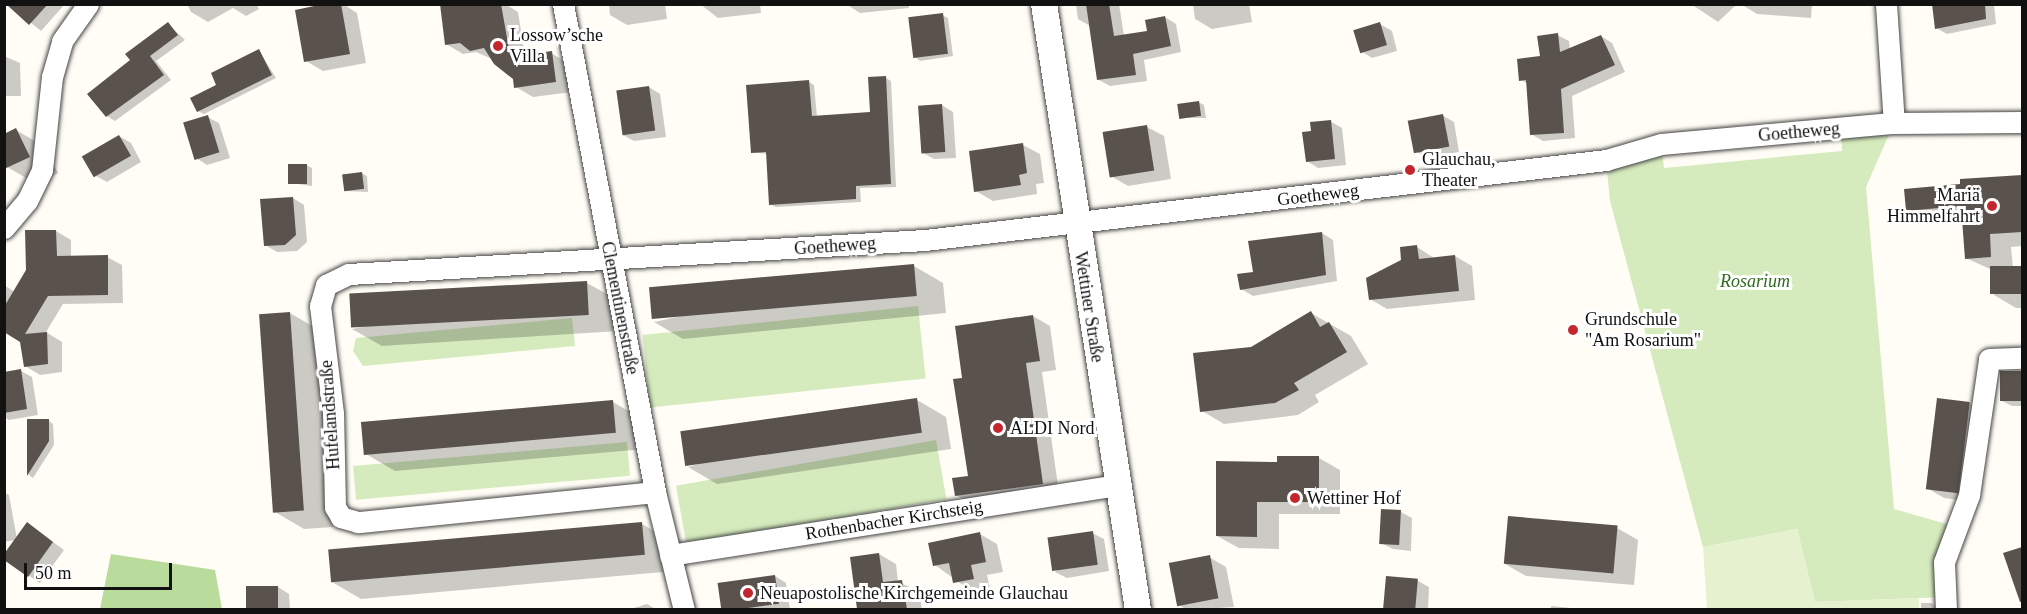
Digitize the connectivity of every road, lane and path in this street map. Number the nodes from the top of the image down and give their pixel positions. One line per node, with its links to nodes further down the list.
1 (88, 4): 8 (street)
2 (562, 4): 9 (street, Clementinenstraße)
3 (1044, 4): 7 (street, Wettiner Straße)
4 (1886, 4): 6 (street)
5 (2022, 122): 6 (street, Goetheweg)
6 (1894, 123): 7 (street, Goetheweg)
7 (1076, 223): 9 (street, Goetheweg); 11 (street, Wettiner Straße)
8 (4, 228)
9 (611, 259): 12 (street, Clementinenstraße); 12 (street, Hufelandstraße)
10 (2022, 358): 16 (street)
11 (1118, 484): 13 (street, Rothenbacher Kirchsteig); 15 (street, Wettiner Straße)
12 (656, 492): 13 (street, Clementinenstraße)
13 (670, 555): 14 (street, Clementinenstraße)
14 (684, 609)
15 (1138, 609)
16 (1946, 609)

